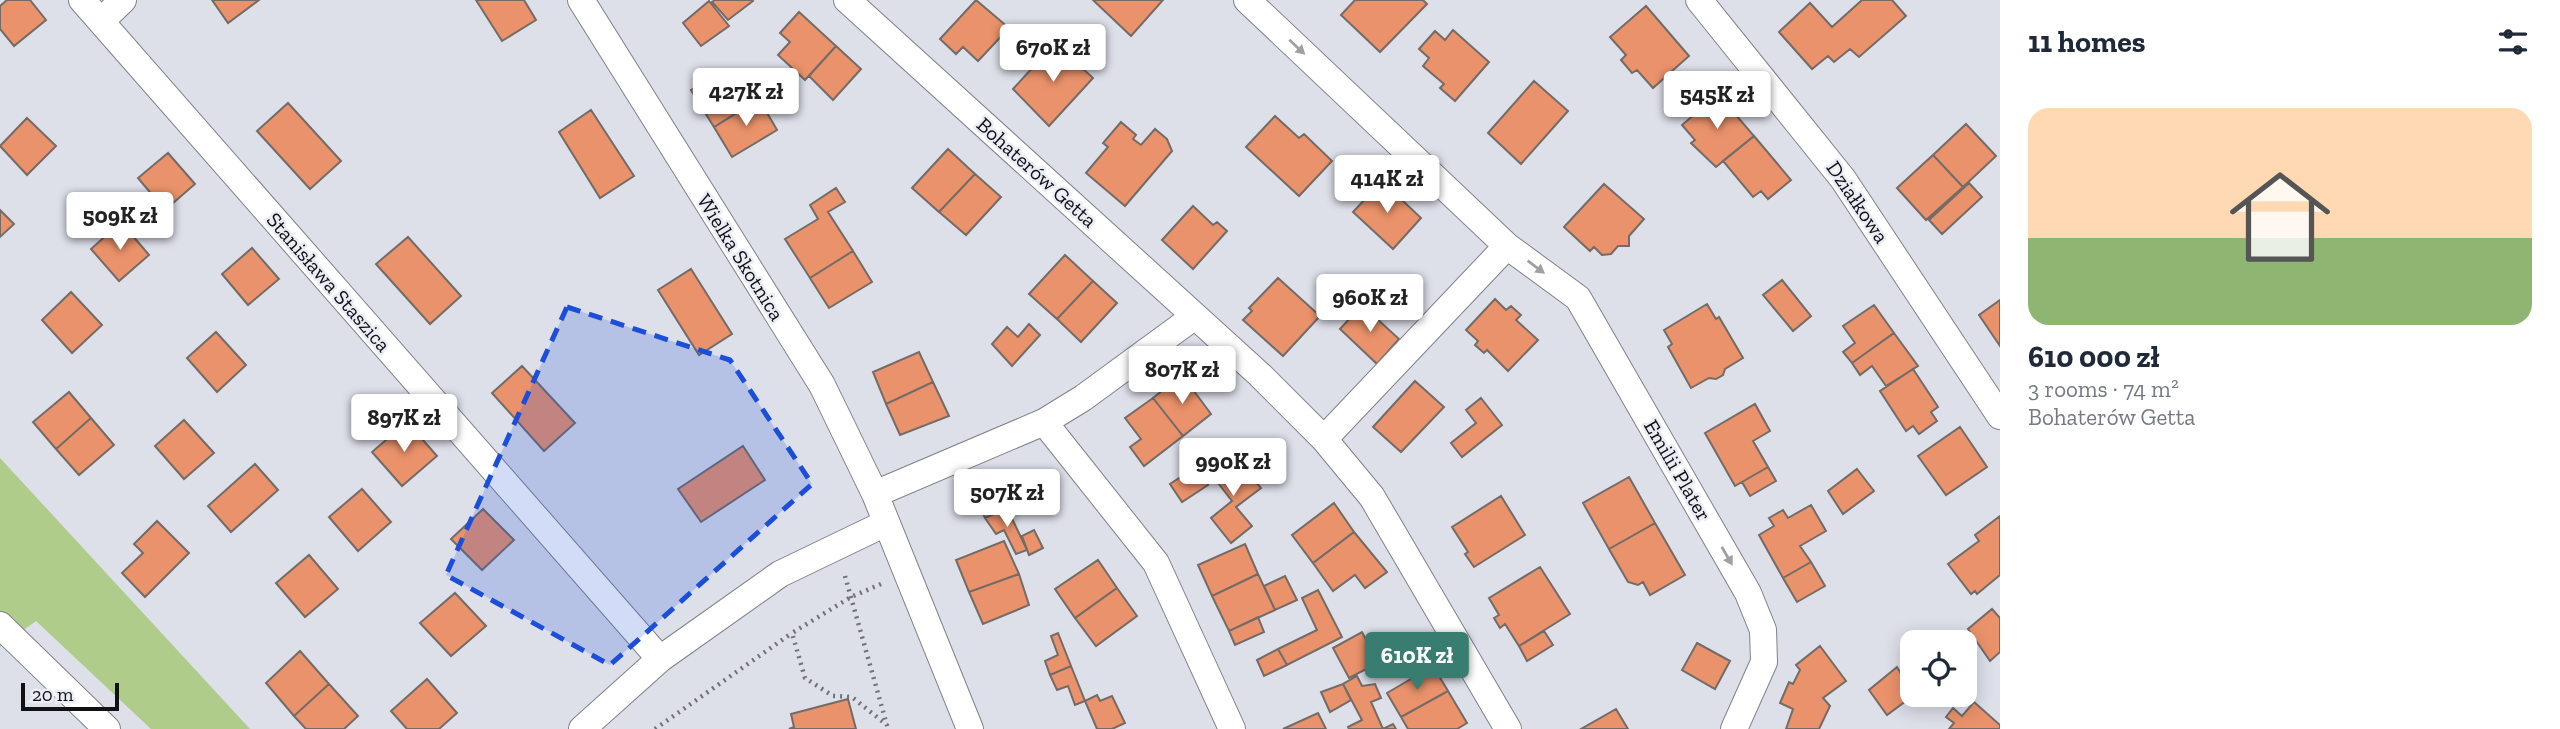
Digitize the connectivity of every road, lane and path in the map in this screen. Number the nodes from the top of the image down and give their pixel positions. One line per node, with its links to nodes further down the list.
1 (82, 0): 7 (street, Stanisława Staszica)
2 (123, 0): 7 (street)
3 (581, 0): 13 (street, Wielka Skotnica)
4 (847, 0): 9 (street, Bohaterów Getta)
5 (1247, 0): 8 (street, Emilii Plater, one-way to 8)
6 (1699, 0): 10 (street, Działkowa)
7 (101, 21): 20 (street, Stanisława Staszica)
8 (1507, 246): 12 (street); 28 (street, Emilii Plater, one-way to 28)
9 (1195, 316): 11 (street); 12 (street, Bohaterów Getta)
10 (2000, 416)
11 (1044, 422): 13 (street); 26 (street)
12 (1324, 439): 27 (street, Bohaterów Getta)
13 (875, 494): 14 (street, Wielka Skotnica)
14 (886, 523): 15 (street); 16 (street, Wielka Skotnica)
15 (837, 544): 17 (path); 20 (street)
16 (907, 573): 17 (path); 25 (street, Wielka Skotnica)
17 (851, 597): 19 (path); 21 (path)
18 (0, 625): 22 (street)
19 (792, 633): 21 (path); 24 (path)
20 (660, 659): 23 (street)
21 (887, 727)
22 (107, 729)
23 (582, 729)
24 (655, 729)
25 (970, 729)
26 (1233, 729)
27 (1508, 729)
28 (1734, 729)

